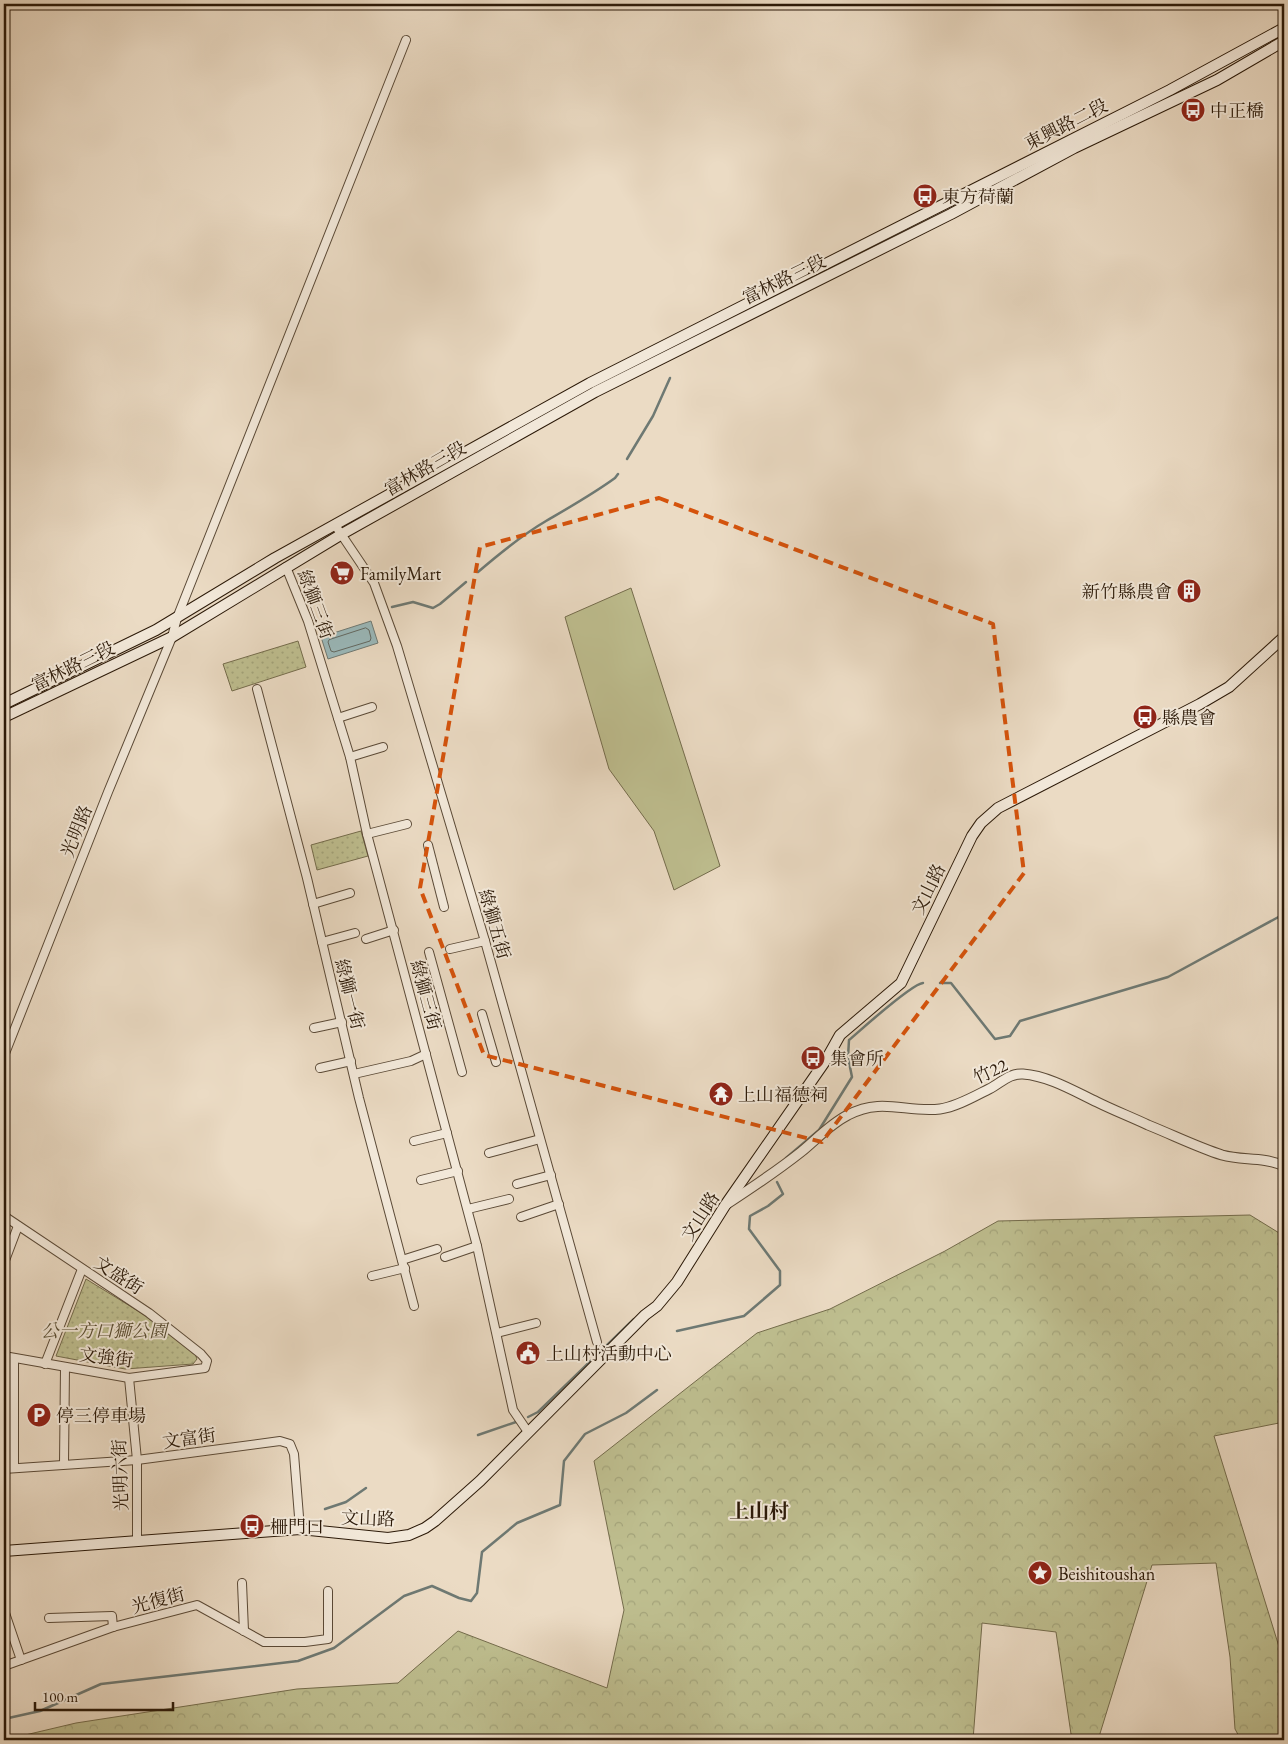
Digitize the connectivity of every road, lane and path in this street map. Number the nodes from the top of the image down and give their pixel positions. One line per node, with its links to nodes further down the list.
1 (1284, 28): 4 (main road, 東興路二段)
2 (406, 40): 8 (street, 光明路)
3 (1284, 41): 4 (main road, 東興路二段)
4 (864, 251): 5 (main road, 富林路三段); 6 (main road, 富林路三段)
5 (335, 525): 6 (street, 綠獅五街); 8 (main road, 富林路三段)
6 (342, 534): 7 (main road, 富林路三段); 28 (street, 綠獅五街)
7 (286, 567): 9 (main road, 富林路三段); 15 (street, 綠獅三街)
8 (177, 618): 9 (street, 光明路); 12 (main road, 富林路三段)
9 (172, 637): 14 (main road, 富林路三段); 35 (street, 光明路)
10 (1284, 637): 52 (main road, 文山路)
11 (257, 689): 22 (street, 綠獅一街)
12 (4, 704)
13 (372, 707): 15 (street)
14 (4, 717)
15 (338, 718): 17 (street, 綠獅三街)
16 (383, 747): 17 (street)
17 (350, 757): 19 (street, 綠獅三街)
18 (406, 824): 19 (street)
19 (367, 834): 24 (street, 綠獅三街)
20 (428, 845): 23 (street)
21 (350, 893): 22 (street)
22 (313, 904): 27 (street, 綠獅一街)
23 (444, 906)
24 (394, 930): 26 (street); 34 (street, 綠獅三街)
25 (355, 933): 27 (street)
26 (366, 940)
27 (322, 942): 32 (street, 綠獅一街)
28 (485, 942): 29 (street); 42 (street, 綠獅五街)
29 (450, 949)
30 (429, 952): 39 (street)
31 (482, 1014): 37 (street)
32 (342, 1022): 33 (street); 36 (street, 綠獅一街)
33 (314, 1028)
34 (426, 1054): 40 (street); 41 (street, 綠獅三街)
35 (4, 1056)
36 (351, 1061): 38 (street); 40 (street, 綠獅一街)
37 (496, 1062)
38 (320, 1068)
39 (462, 1072)
40 (354, 1074): 60 (street, 綠獅一街)
41 (447, 1132): 43 (street); 46 (street, 綠獅三街)
42 (540, 1139): 44 (street); 47 (street, 綠獅五街)
43 (414, 1141)
44 (489, 1153)
45 (1284, 1166): 52 (street, 竹22 / 竹22)
46 (458, 1171): 48 (street); 53 (street, 綠獅三街)
47 (550, 1176): 49 (street); 51 (street, 綠獅五街)
48 (422, 1180)
49 (517, 1184)
50 (509, 1199): 53 (street)
51 (559, 1204): 55 (street); 68 (street, 綠獅五街)
52 (726, 1204): 76 (main road, 文山路)
53 (468, 1209): 57 (street, 綠獅三街)
54 (4, 1216): 56 (street, 文盛街)
55 (522, 1217)
56 (18, 1226): 61 (street); 62 (street, 文盛街)
57 (477, 1246): 59 (street); 67 (street, 綠獅三街)
58 (437, 1248): 60 (street)
59 (445, 1257)
60 (402, 1260): 63 (street, 綠獅一街)
61 (4, 1263)
62 (82, 1268): 71 (street); 73 (street, 文盛街)
63 (404, 1268): 64 (street); 65 (street, 綠獅一街)
64 (372, 1276)
65 (414, 1306)
66 (536, 1323): 67 (street)
67 (497, 1333): 76 (street, 綠獅三街)
68 (597, 1342)
69 (4, 1356): 70 (street, 文強街)
70 (14, 1359): 71 (street, 文強街); 80 (street)
71 (45, 1364): 72 (street, 文強街)
72 (65, 1367): 74 (street, 文強街); 79 (street)
73 (205, 1368): 74 (street, 文強街)
74 (129, 1378): 78 (street, 光明六街)
75 (1284, 1429): 77 (street)
76 (528, 1432): 82 (main road, 文山路)
77 (1284, 1434)
78 (137, 1460): 79 (street, 文富街); 82 (street, 文富街); 83 (street, 光明六街)
79 (64, 1464): 80 (street, 文富街)
80 (14, 1468): 81 (street, 文富街)
81 (4, 1469)
82 (300, 1529): 83 (main road, 文山路)
83 (137, 1541): 84 (main road, 文山路)
84 (4, 1551)
85 (242, 1583): 90 (street)
86 (328, 1591): 90 (street, 光復街)
87 (4, 1610): 91 (street)
88 (49, 1618): 89 (street)
89 (113, 1627): 90 (street, 光復街); 91 (street, 光復街)
90 (244, 1631)
91 (21, 1660): 92 (street, 光復街)
92 (4, 1666)

